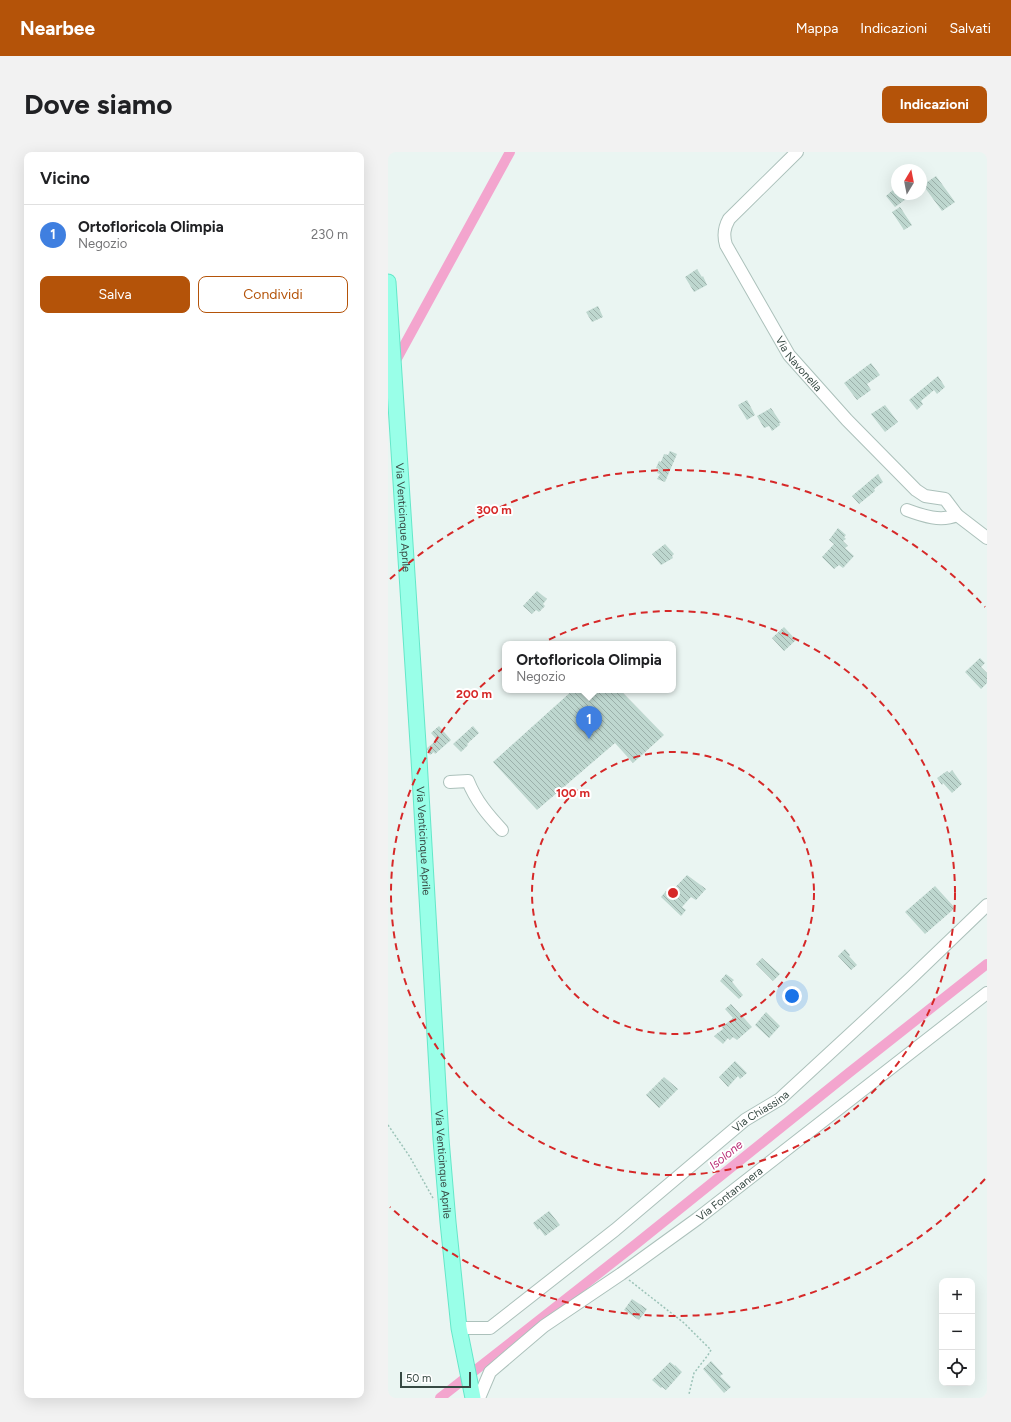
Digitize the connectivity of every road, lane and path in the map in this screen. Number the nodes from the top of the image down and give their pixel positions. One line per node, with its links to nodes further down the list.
1 (797, 152): 4 (street, Via Navonella)
2 (388, 282): 13 (main road, Via Venticinque Aprile)
3 (907, 510): 4 (street)
4 (955, 512): 5 (street, Via Navonella)
5 (987, 538)
6 (450, 782): 7 (street)
7 (502, 830)
8 (987, 905): 13 (street, Via Chiassina)
9 (987, 993): 12 (street, Via Fontananera)
10 (388, 1125): 11 (path)
11 (436, 1204)
12 (621, 1274): 14 (path); 15 (street, Via Fontananera)
13 (459, 1328): 15 (main road, Via Venticinque Aprile)
14 (689, 1394)
15 (474, 1395)

